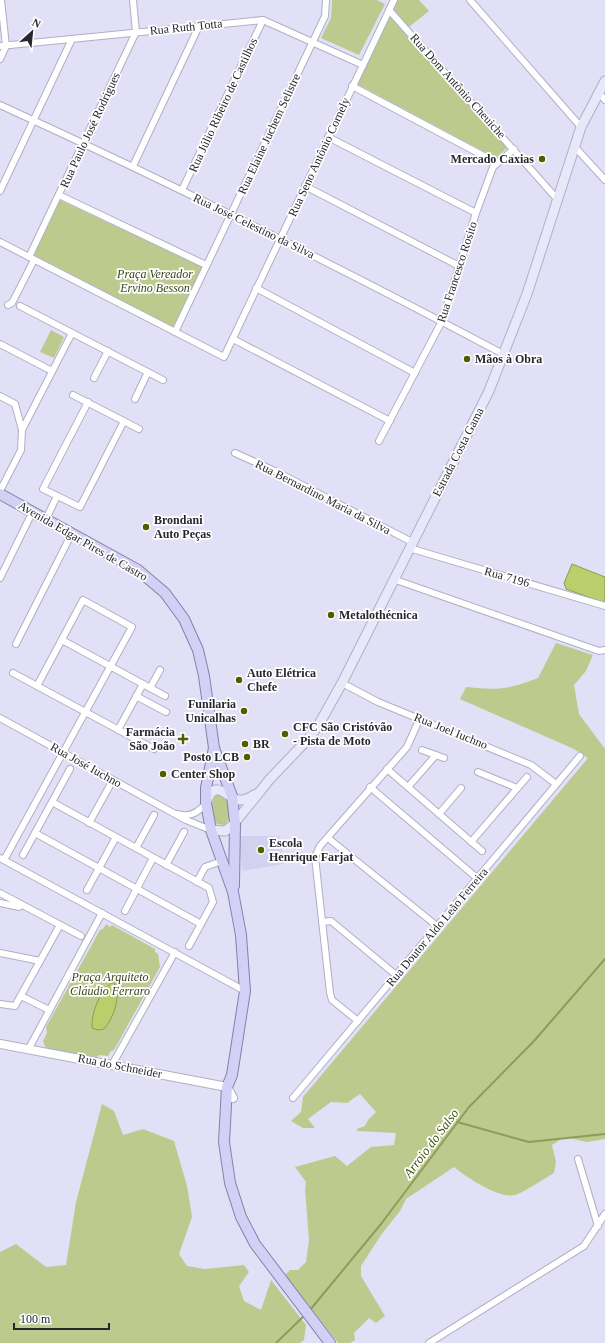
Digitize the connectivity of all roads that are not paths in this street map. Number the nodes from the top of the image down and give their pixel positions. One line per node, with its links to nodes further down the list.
1 (0, 0): 12 (street)
2 (133, 0): 9 (street)
3 (326, 0): 11 (street, Rua Elaine Juchem Selistre)
4 (394, 0): 6 (street, Rua Seno Antônio Cornely)
5 (470, 0): 20 (street)
6 (389, 10): 14 (street, Rua Seno Antônio Cornely); 24 (street, Rua Dom Antônio Cheuiche)
7 (263, 20): 8 (street, Rua Ruth Totta); 11 (street, Rua Ruth Totta); 29 (street, Rua Júlio Ribeiro de Castilhos)
8 (199, 26): 9 (street, Rua Ruth Totta); 26 (street)
9 (136, 32): 10 (street, Rua Ruth Totta); 22 (street, Rua Paulo José Rodrigues)
10 (72, 39): 12 (street, Rua Ruth Totta); 19 (street)
11 (313, 42): 14 (street, Rua Ruth Totta); 34 (street, Rua Elaine Juchem Selistre)
12 (3, 46): 13 (street)
13 (0, 59)
14 (363, 65): 15 (street, Rua Seno Antônio Cornely)
15 (352, 86): 21 (street, Rua Seno Antônio Cornely); 25 (street)
16 (602, 87): 17 (street); 20 (main road, Estrada Costa Gama)
17 (605, 100)
18 (0, 105): 19 (street, Rua José Celestino da Silva)
19 (34, 120): 22 (street, Rua José Celestino da Silva); 30 (street)
20 (581, 127): 23 (main road, Estrada Costa Gama)
21 (328, 137): 28 (street, Rua Seno Antônio Cornely); 33 (street)
22 (83, 143): 26 (street, Rua José Celestino da Silva); 31 (street, Rua Paulo José Rodrigues)
23 (574, 146): 27 (street); 32 (main road, Estrada Costa Gama)
24 (514, 149): 25 (street, Rua Francesco Rosito); 32 (street, Rua Dom Antônio Cheuiche)
25 (497, 163): 33 (street, Rua Francesco Rosito)
26 (133, 166): 29 (street, Rua José Celestino da Silva)
27 (605, 180)
28 (305, 186): 35 (street, Rua Seno Antônio Cornely); 39 (street)
29 (182, 190): 34 (street, Rua José Celestino da Silva)
30 (0, 191)
31 (59, 195): 37 (street, Rua Paulo José Rodrigues); 38 (street)
32 (558, 200): 49 (main road, Estrada Costa Gama)
33 (476, 213): 39 (street, Rua Francesco Rosito)
34 (231, 214): 35 (street, Rua José Celestino da Silva); 38 (street, Rua Elaine Juchem Selistre)
35 (280, 238): 40 (street, Rua Seno Antônio Cornely); 43 (street, Rua José Celestino da Silva)
36 (0, 242): 37 (street)
37 (32, 259): 41 (street, Rua Paulo José Rodrigues); 44 (street)
38 (206, 265): 44 (street, Rua Elaine Juchem Selistre)
39 (459, 266): 43 (street, Rua Francesco Rosito)
40 (256, 288): 46 (street, Rua Seno Antônio Cornely); 52 (street)
41 (8, 305)
42 (20, 306): 45 (street)
43 (442, 321): 49 (street, Rua José Celestino da Silva); 52 (street, Rua Francesco Rosito)
44 (175, 332): 46 (street, Rua Seno Antônio Cornely)
45 (72, 333): 48 (street); 50 (street)
46 (233, 339): 60 (street)
47 (0, 344): 50 (street)
48 (108, 352): 51 (street); 53 (street)
49 (505, 354): 70 (main road, Estrada Costa Gama)
50 (52, 371): 62 (street)
51 (148, 372): 54 (street); 57 (street)
52 (415, 373): 60 (street, Rua Francesco Rosito)
53 (94, 378)
54 (163, 380)
55 (73, 395): 58 (street)
56 (0, 396): 62 (street)
57 (135, 399)
58 (88, 402): 59 (street); 66 (street)
59 (124, 421): 61 (street); 66 (street)
60 (390, 421): 63 (street, Rua Francesco Rosito)
61 (139, 429)
62 (22, 430): 65 (street)
63 (379, 441)
64 (235, 453): 70 (street, Rua Bernardino Maria da Silva)
65 (0, 492): 67 (main road, Avenida Edgar Pires de Castro)
66 (57, 496): 68 (street)
67 (33, 511): 68 (main road, Avenida Edgar Pires de Castro); 71 (street)
68 (46, 518): 69 (main road, Avenida Edgar Pires de Castro)
69 (72, 533): 75 (street); 91 (main road, Avenida Edgar Pires de Castro)
70 (410, 545): 72 (main road, Estrada Costa Gama); 73 (street, Rua 7196)
71 (0, 578)
72 (393, 579): 76 (street); 80 (main road, Estrada Costa Gama)
73 (605, 606)
74 (62, 640): 77 (street); 77 (street); 82 (street)
75 (16, 644)
76 (605, 650)
77 (111, 667): 81 (street); 86 (street)
78 (160, 670): 83 (street)
79 (12, 673): 82 (street)
80 (342, 683): 89 (street, Rua Joel Iuchno); 108 (main road, Estrada Costa Gama)
81 (143, 684): 83 (street); 84 (street)
82 (37, 686): 86 (street)
83 (150, 688): 85 (street)
84 (136, 696): 87 (street); 90 (street)
85 (165, 696)
86 (86, 712): 90 (street); 94 (street)
87 (166, 712)
88 (0, 718): 94 (street, Rua José Iuchno)
89 (420, 718): 99 (street); 103 (street, Rua Joel Iuchno)
90 (118, 730): 92 (street)
91 (214, 748): 109 (main road, Avenida Edgar Pires de Castro); 111 (main road, Avenida Edgar Pires de Castro)
92 (154, 749)
93 (422, 750): 95 (street)
94 (63, 752): 102 (street, Rua José Iuchno); 126 (street)
95 (436, 755): 97 (street); 105 (street)
96 (580, 756): 103 (street, Rua Doutor Aldo Leão Ferreira)
97 (444, 758)
98 (70, 769): 110 (street)
99 (387, 769): 104 (street); 105 (street)
100 (478, 772): 107 (street)
101 (527, 776): 107 (street)
102 (113, 780): 112 (street, Rua José Iuchno); 116 (street)
103 (556, 784): 131 (street, Rua Doutor Aldo Leão Ferreira)
104 (370, 787): 121 (street); 131 (street)
105 (408, 787): 113 (street)
106 (461, 788): 113 (street)
107 (517, 788): 122 (street)
108 (256, 794): 109 (main road); 115 (main road, Estrada Costa Gama)
109 (232, 796): 111 (main road); 115 (main road, Avenida Edgar Pires de Castro)
110 (52, 802): 116 (street); 119 (street)
111 (206, 803): 112 (street, Rua José Iuchno); 117 (main road, Avenida Edgar Pires de Castro)
112 (173, 812): 117 (street, Rua José Iuchno)
113 (439, 814): 122 (street)
114 (154, 815): 123 (street)
115 (235, 822): 117 (main road); 135 (main road, Avenida Edgar Pires de Castro)
116 (89, 823): 120 (street)
117 (211, 830): 128 (main road, Avenida Edgar Pires de Castro)
118 (184, 832): 129 (street)
119 (35, 833): 125 (street); 130 (street)
120 (116, 837): 123 (street); 130 (street)
121 (328, 838): 141 (street); 144 (street)
122 (471, 842): 124 (street)
123 (136, 848): 127 (street)
124 (482, 851)
125 (23, 855)
126 (2, 858): 140 (street)
127 (153, 858): 129 (street); 133 (street)
128 (222, 861): 132 (street); 135 (main road, Avenida Edgar Pires de Castro)
129 (166, 865): 132 (street)
130 (98, 868): 133 (street); 134 (street)
131 (477, 878): 144 (street, Rua Doutor Aldo Leão Ferreira)
132 (197, 882): 142 (street)
133 (136, 889): 139 (street); 142 (street)
134 (87, 890)
135 (233, 892): 151 (main road, Avenida Edgar Pires de Castro)
136 (1, 895): 138 (street)
137 (0, 904): 138 (street)
138 (20, 904): 143 (street)
139 (125, 911)
140 (102, 913): 147 (street); 154 (street)
141 (322, 922): 150 (street); 155 (street)
142 (201, 924): 146 (street)
143 (60, 925): 145 (street); 149 (street)
144 (437, 926): 150 (street, Rua Doutor Aldo Leão Ferreira)
145 (81, 936)
146 (189, 946)
147 (174, 952): 151 (street); 158 (street)
148 (0, 953): 149 (street)
149 (40, 961): 152 (street)
150 (396, 975): 155 (street, Rua Doutor Aldo Leão Ferreira)
151 (245, 991): 159 (main road, Avenida Edgar Pires de Castro)
152 (21, 996): 153 (street); 154 (street)
153 (0, 1004)
154 (49, 1010): 157 (street)
155 (358, 1021): 162 (street, Rua Doutor Aldo Leão Ferreira)
156 (0, 1044): 157 (street, Rua do Schneider)
157 (28, 1050): 158 (street, Rua do Schneider)
158 (112, 1065): 160 (street, Rua do Schneider)
159 (232, 1075): 160 (main road, Avenida Edgar Pires de Castro); 161 (main road, Avenida Edgar Pires de Castro)
160 (227, 1087): 161 (street); 163 (main road, Avenida Edgar Pires de Castro)
161 (233, 1098): 163 (main road, Avenida Edgar Pires de Castro)
162 (293, 1098)
163 (227, 1159): 167 (main road, Avenida Edgar Pires de Castro)
164 (578, 1159): 166 (street)
165 (605, 1214): 166 (street)
166 (598, 1226): 168 (street)
167 (330, 1343)
168 (429, 1343)

